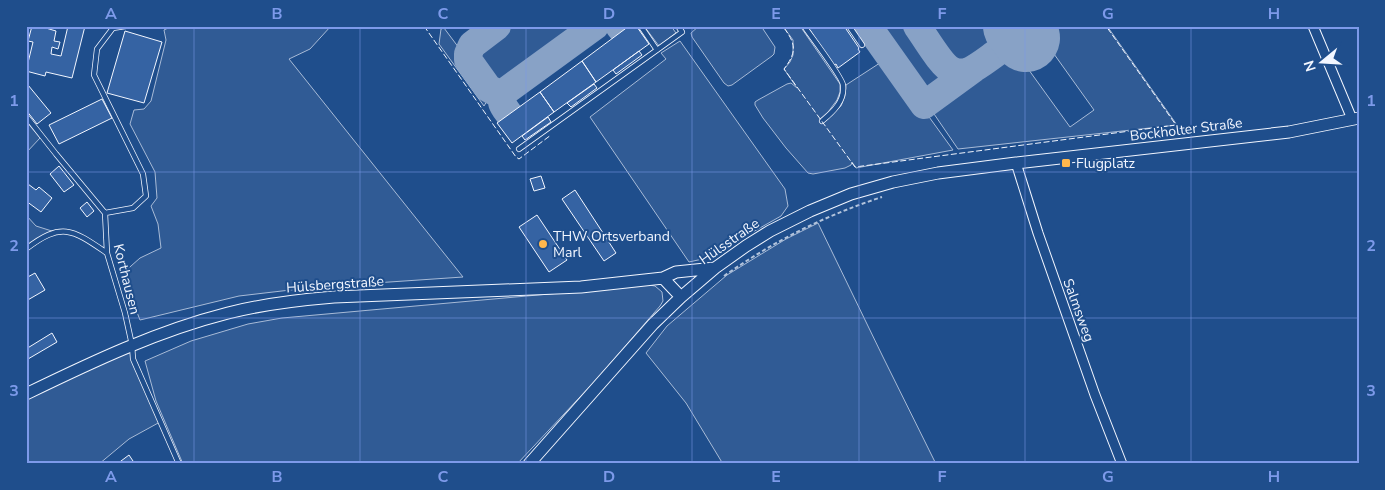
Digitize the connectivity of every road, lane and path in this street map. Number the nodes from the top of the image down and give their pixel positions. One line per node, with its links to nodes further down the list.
1 (126, 26): 15 (lane)
2 (678, 26): 8 (lane)
3 (804, 26): 11 (lane)
4 (849, 26): 7 (lane)
5 (1313, 26): 10 (street)
6 (642, 28): 8 (lane)
7 (862, 45)
8 (657, 50): 12 (lane)
9 (26, 116): 15 (lane)
10 (1355, 118): 13 (street, Bockholter Straße)
11 (822, 121)
12 (519, 149)
13 (1016, 163): 18 (street, Hülsstraße); 26 (street, Salmsweg)
14 (887, 196): 20 (path)
15 (104, 213): 17 (lane, Korthausen)
16 (26, 249): 17 (lane)
17 (107, 254): 22 (lane, Korthausen)
18 (715, 268): 19 (street, Hülsbergstraße); 21 (street, Hülsstraße)
19 (663, 278): 21 (street); 22 (street, Hülsbergstraße)
20 (720, 279)
21 (681, 297): 25 (street, Hülsstraße)
22 (132, 345): 23 (street, Hülsbergstraße); 24 (lane, Korthausen)
23 (26, 394)
24 (179, 464)
25 (530, 464)
26 (1122, 464)

